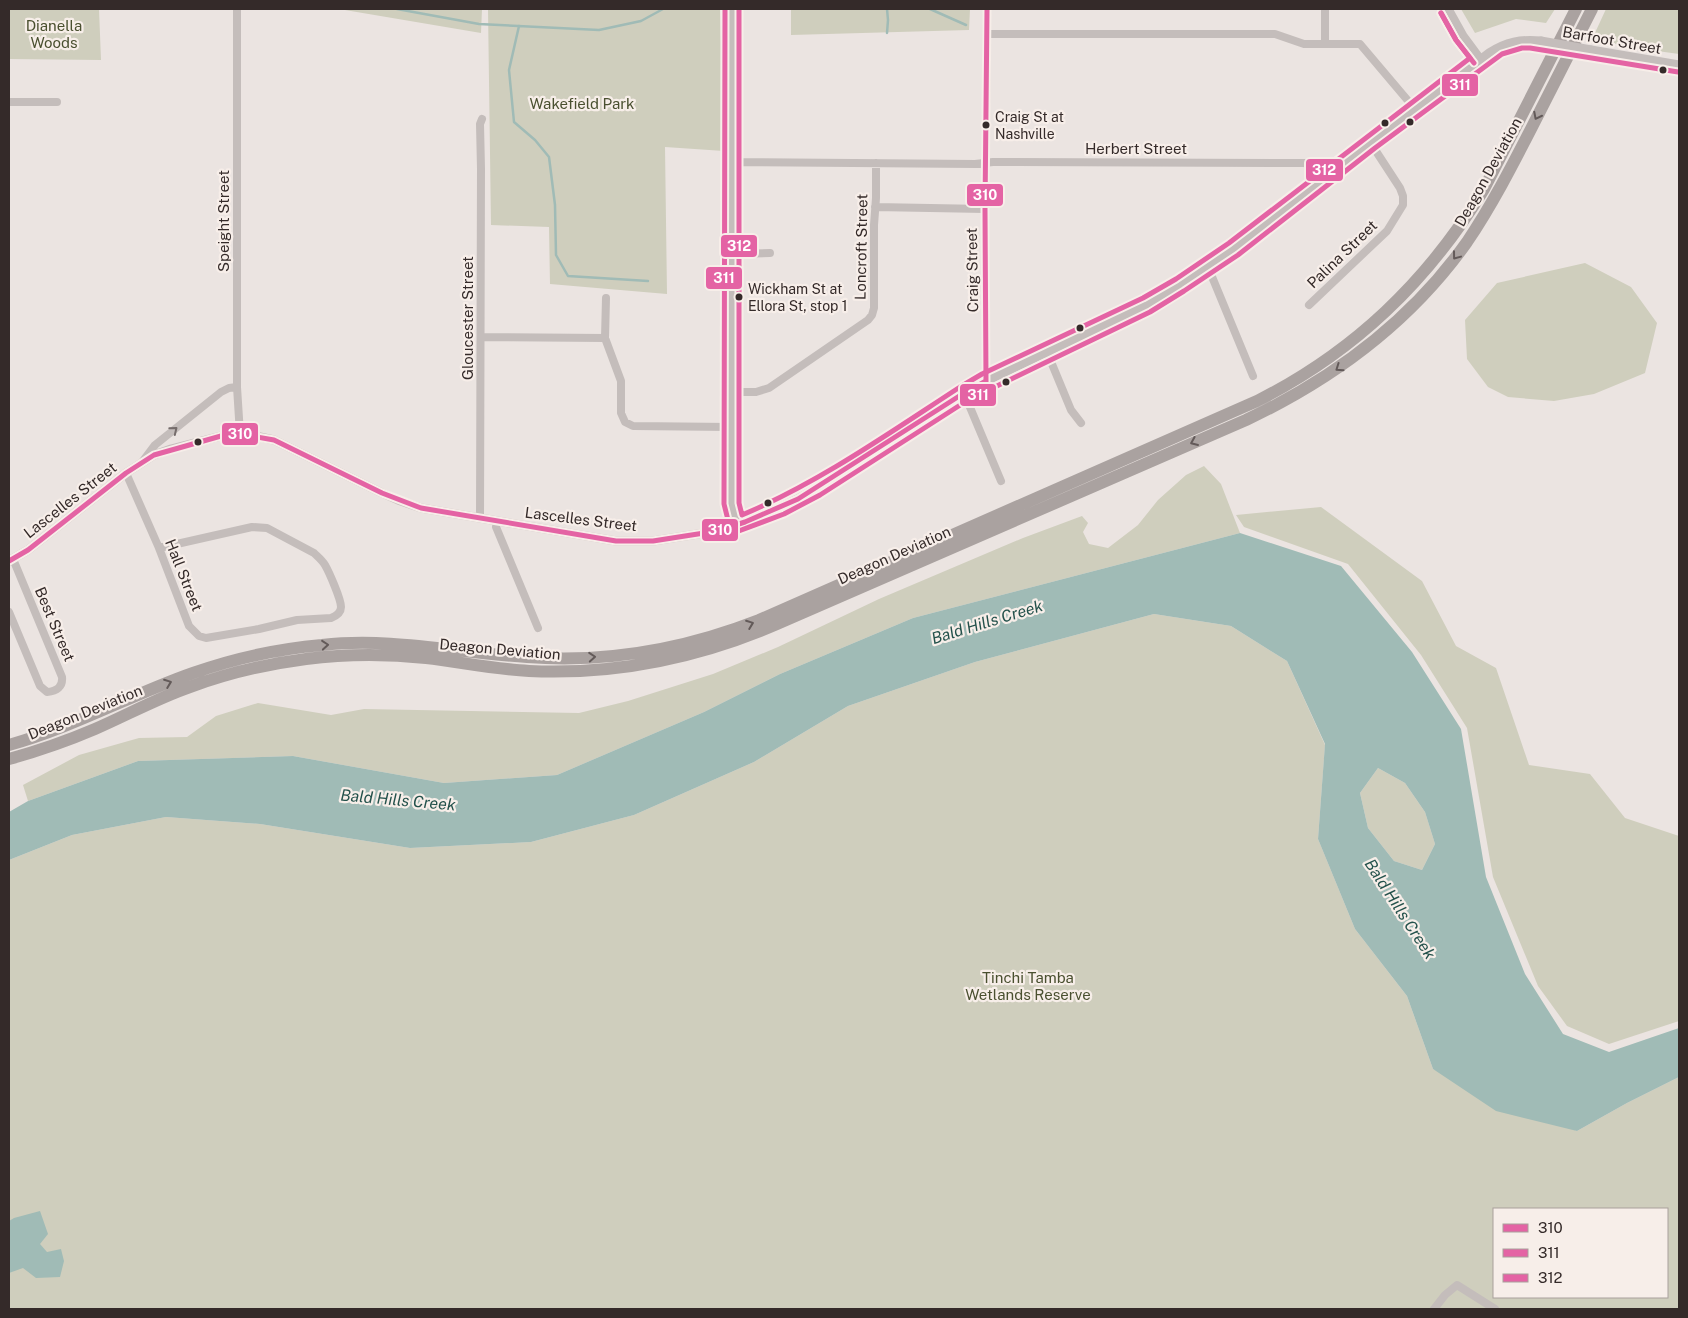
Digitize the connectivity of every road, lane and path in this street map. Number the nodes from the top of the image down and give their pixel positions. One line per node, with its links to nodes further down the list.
1 (237, 9): 34 (street, Speight Street)
2 (732, 9): 18 (street)
3 (987, 9): 8 (street, Craig Street)
4 (1325, 9): 10 (street)
5 (1448, 9): 11 (street)
6 (1576, 9): 50 (highway, Deagon Deviation, one-way to 6)
7 (1592, 9): 51 (highway, Deagon Deviation, one-way to 51)
8 (987, 34): 10 (street); 19 (street, Craig Street)
9 (1541, 41): 11 (street, Lascelles Street); 12 (street, Barfoot Street, bridge)
10 (1325, 43): 15 (street)
11 (1480, 59): 15 (street, Lascelles Street)
12 (1679, 64)
13 (9, 102): 14 (street)
14 (57, 102)
15 (1415, 109): 17 (street, Lascelles Street)
16 (482, 118): 29 (street, Gloucester Street)
17 (1370, 142): 21 (street, Lascelles Street); 28 (street, Palina Street)
18 (732, 162): 20 (street, Herbert Street); 25 (street)
19 (986, 162): 20 (street, Herbert Street); 21 (street, Herbert Street); 23 (street, Craig Street)
20 (876, 163): 22 (street, Loncroft Street)
21 (1326, 177): 26 (street, Lascelles Street)
22 (876, 207): 23 (street); 35 (street, Loncroft Street)
23 (985, 209): 33 (street, Craig Street)
24 (770, 253): 25 (street)
25 (732, 254): 35 (street)
26 (1208, 267): 31 (street, Lascelles Street); 32 (street)
27 (606, 298): 30 (street)
28 (1309, 305)
29 (481, 337): 30 (street); 43 (street, Gloucester Street)
30 (606, 338): 38 (street)
31 (1047, 352): 33 (street, Lascelles Street); 37 (street)
32 (1253, 376)
33 (986, 381): 36 (street, Lascelles Street)
34 (237, 387): 39 (street, Speight Street); 40 (street, one-way to 34)
35 (731, 392): 38 (street)
36 (964, 392): 42 (street); 45 (street, Lascelles Street)
37 (1081, 423)
38 (730, 427): 45 (street)
39 (240, 434): 40 (street, Lascelles Street); 43 (street, Lascelles Street)
40 (140, 464): 41 (street, Lascelles Street)
41 (126, 473): 46 (street, Hall Street); 47 (street, Lascelles Street)
42 (1001, 481)
43 (480, 518): 44 (street, Lascelles Street)
44 (497, 521): 45 (street, Lascelles Street); 49 (street)
45 (737, 525)
46 (159, 548): 46 (street, Hall Street)
47 (11, 560): 48 (street, Best Street)
48 (9, 612)
49 (538, 628)
50 (9, 745)
51 (9, 759)
52 (1434, 1309): 53 (street)
53 (1495, 1309)

